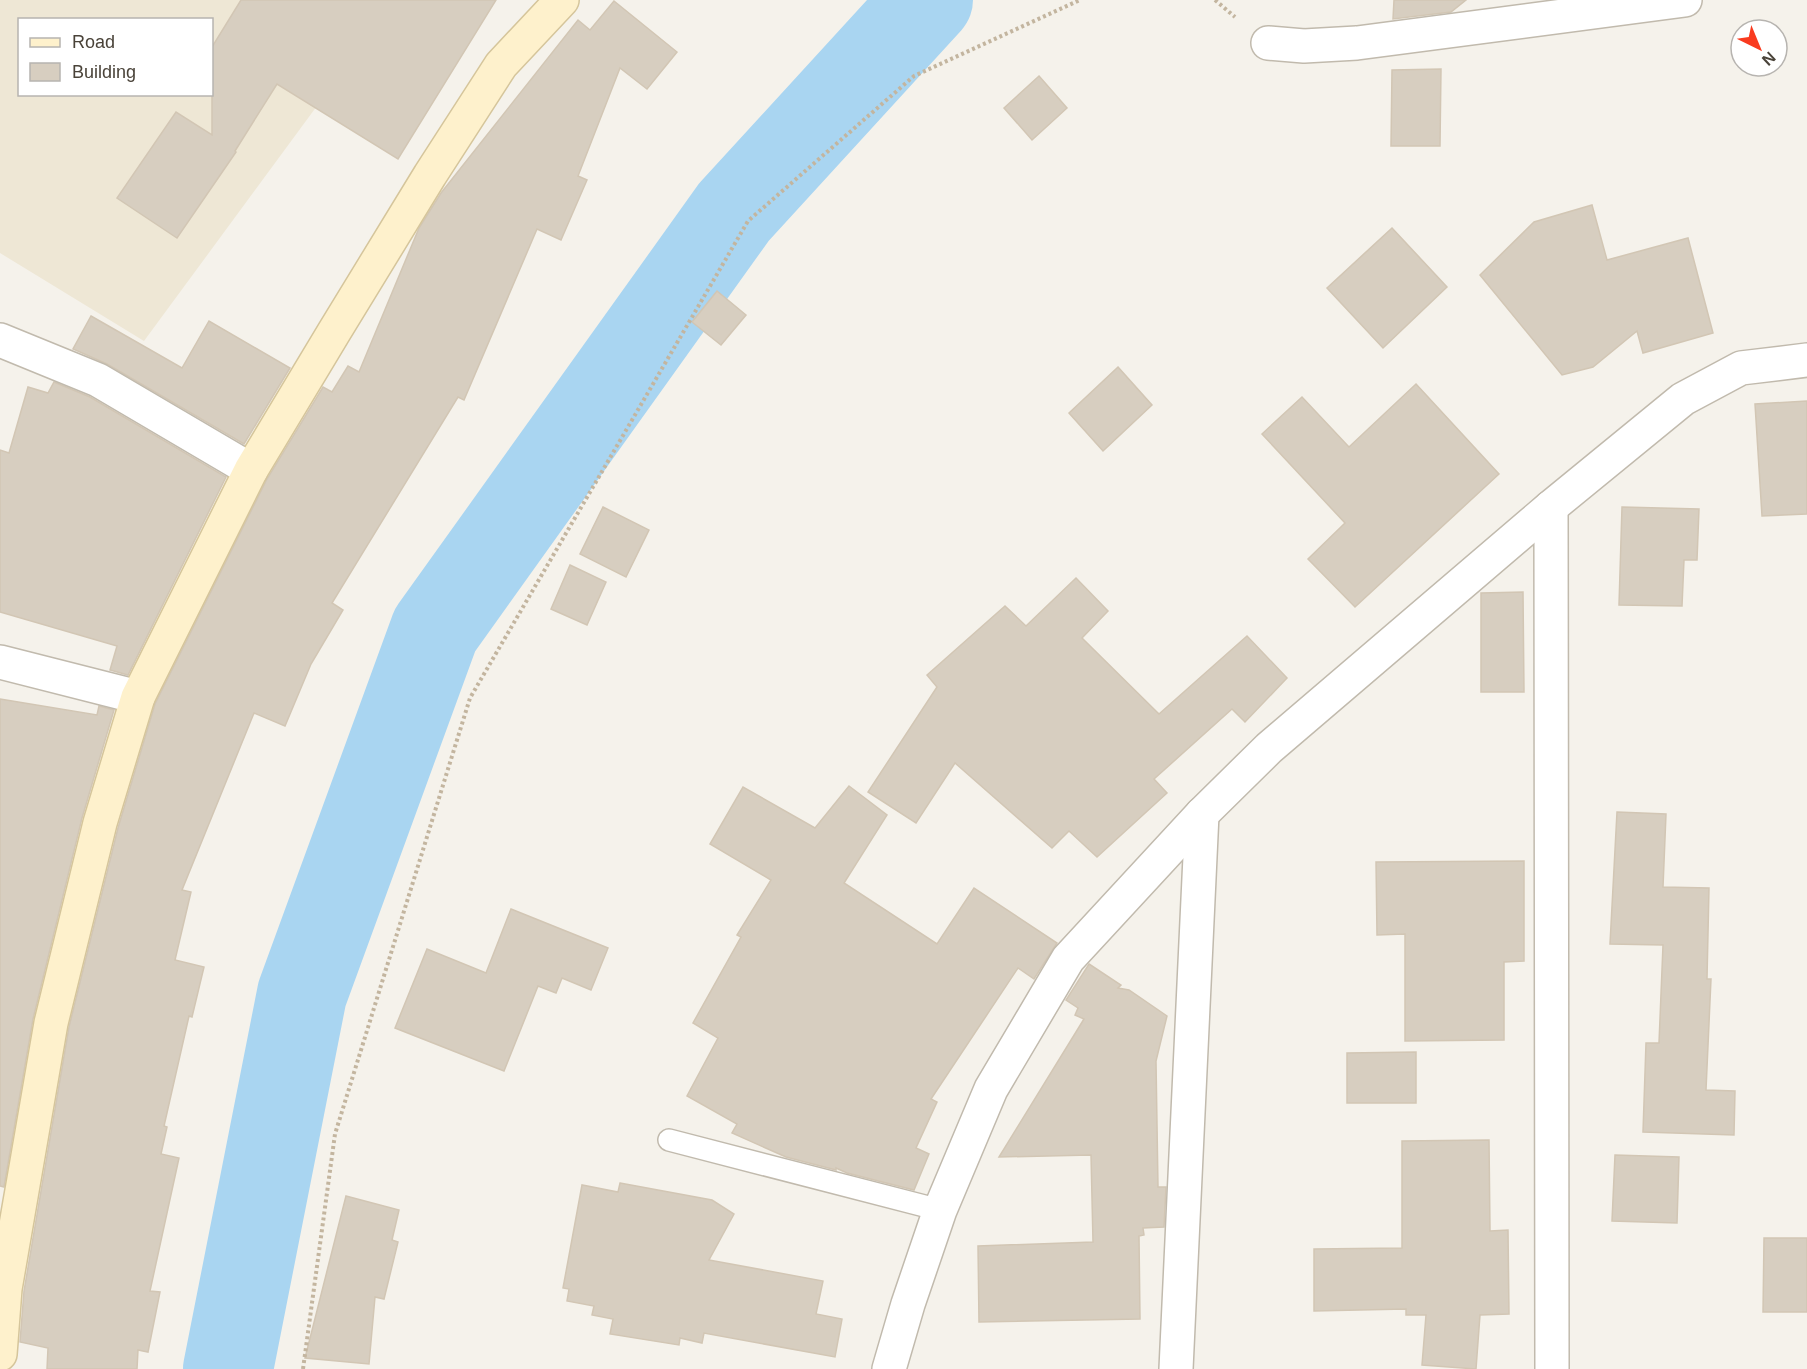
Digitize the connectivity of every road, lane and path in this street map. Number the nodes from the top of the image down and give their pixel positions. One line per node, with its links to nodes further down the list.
1 (562, 0): 7 (street)
2 (1080, 0): 15 (path)
3 (1685, 0): 4 (street)
4 (1268, 43)
5 (0, 340): 7 (street)
6 (1807, 360): 8 (street)
7 (251, 470): 10 (street)
8 (1551, 507): 11 (street); 18 (street)
9 (0, 662): 10 (street)
10 (138, 697): 14 (street)
11 (1202, 814): 13 (street); 17 (street)
12 (669, 1140): 13 (lane)
13 (940, 1210): 16 (street)
14 (0, 1354)
15 (303, 1369)
16 (889, 1369)
17 (1176, 1369)
18 (1552, 1369)

